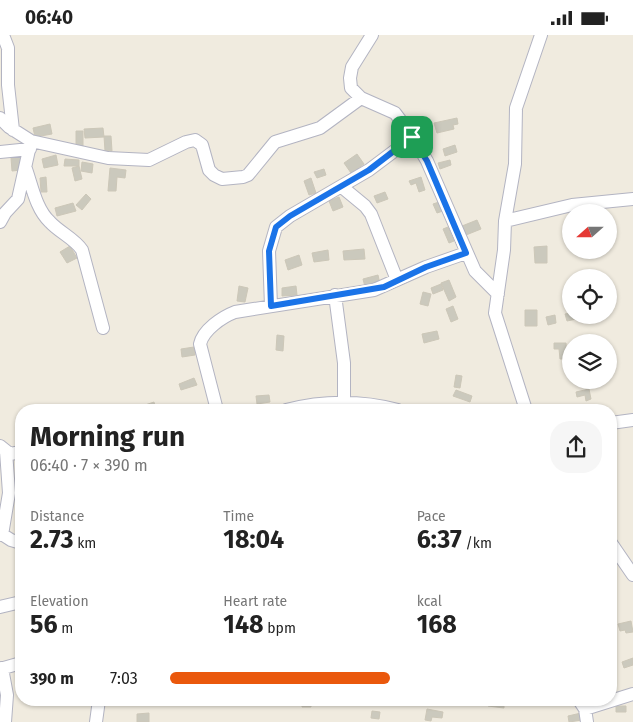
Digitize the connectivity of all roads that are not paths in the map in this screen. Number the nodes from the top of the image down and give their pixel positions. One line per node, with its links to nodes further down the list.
1 (3, 35): 6 (street)
2 (372, 35): 4 (street)
3 (537, 36): 13 (street)
4 (361, 98): 7 (street); 8 (street)
5 (0, 118): 6 (street)
6 (13, 130): 8 (street)
7 (412, 137): 11 (street); 15 (street)
8 (30, 145): 9 (street); 10 (street)
9 (0, 152)
10 (26, 169): 14 (street); 20 (street)
11 (342, 187): 16 (street); 19 (street)
12 (633, 199): 13 (street)
13 (505, 221): 17 (street)
14 (0, 222)
15 (466, 253): 16 (street); 17 (street)
16 (397, 280): 18 (street)
17 (498, 294): 25 (street)
18 (335, 295): 19 (street); 21 (street)
19 (271, 306): 22 (street)
20 (103, 328)
21 (344, 401): 23 (street); 24 (street)
22 (215, 404)
23 (325, 404)
24 (374, 404)
25 (524, 404)
26 (633, 420): 27 (street)
27 (617, 422)
28 (3, 449): 29 (street); 30 (street)
29 (15, 453)
30 (1, 534): 31 (street)
31 (15, 540)
32 (617, 552): 34 (street)
33 (617, 567): 34 (street)
34 (631, 573)
35 (15, 603): 36 (street)
36 (0, 607)
37 (15, 664): 38 (street)
38 (1, 668): 44 (street)
39 (633, 694): 40 (street)
40 (617, 700)
41 (97, 706): 45 (street)
42 (598, 706): 43 (street)
43 (584, 711)
44 (5, 722)
45 (96, 722)

